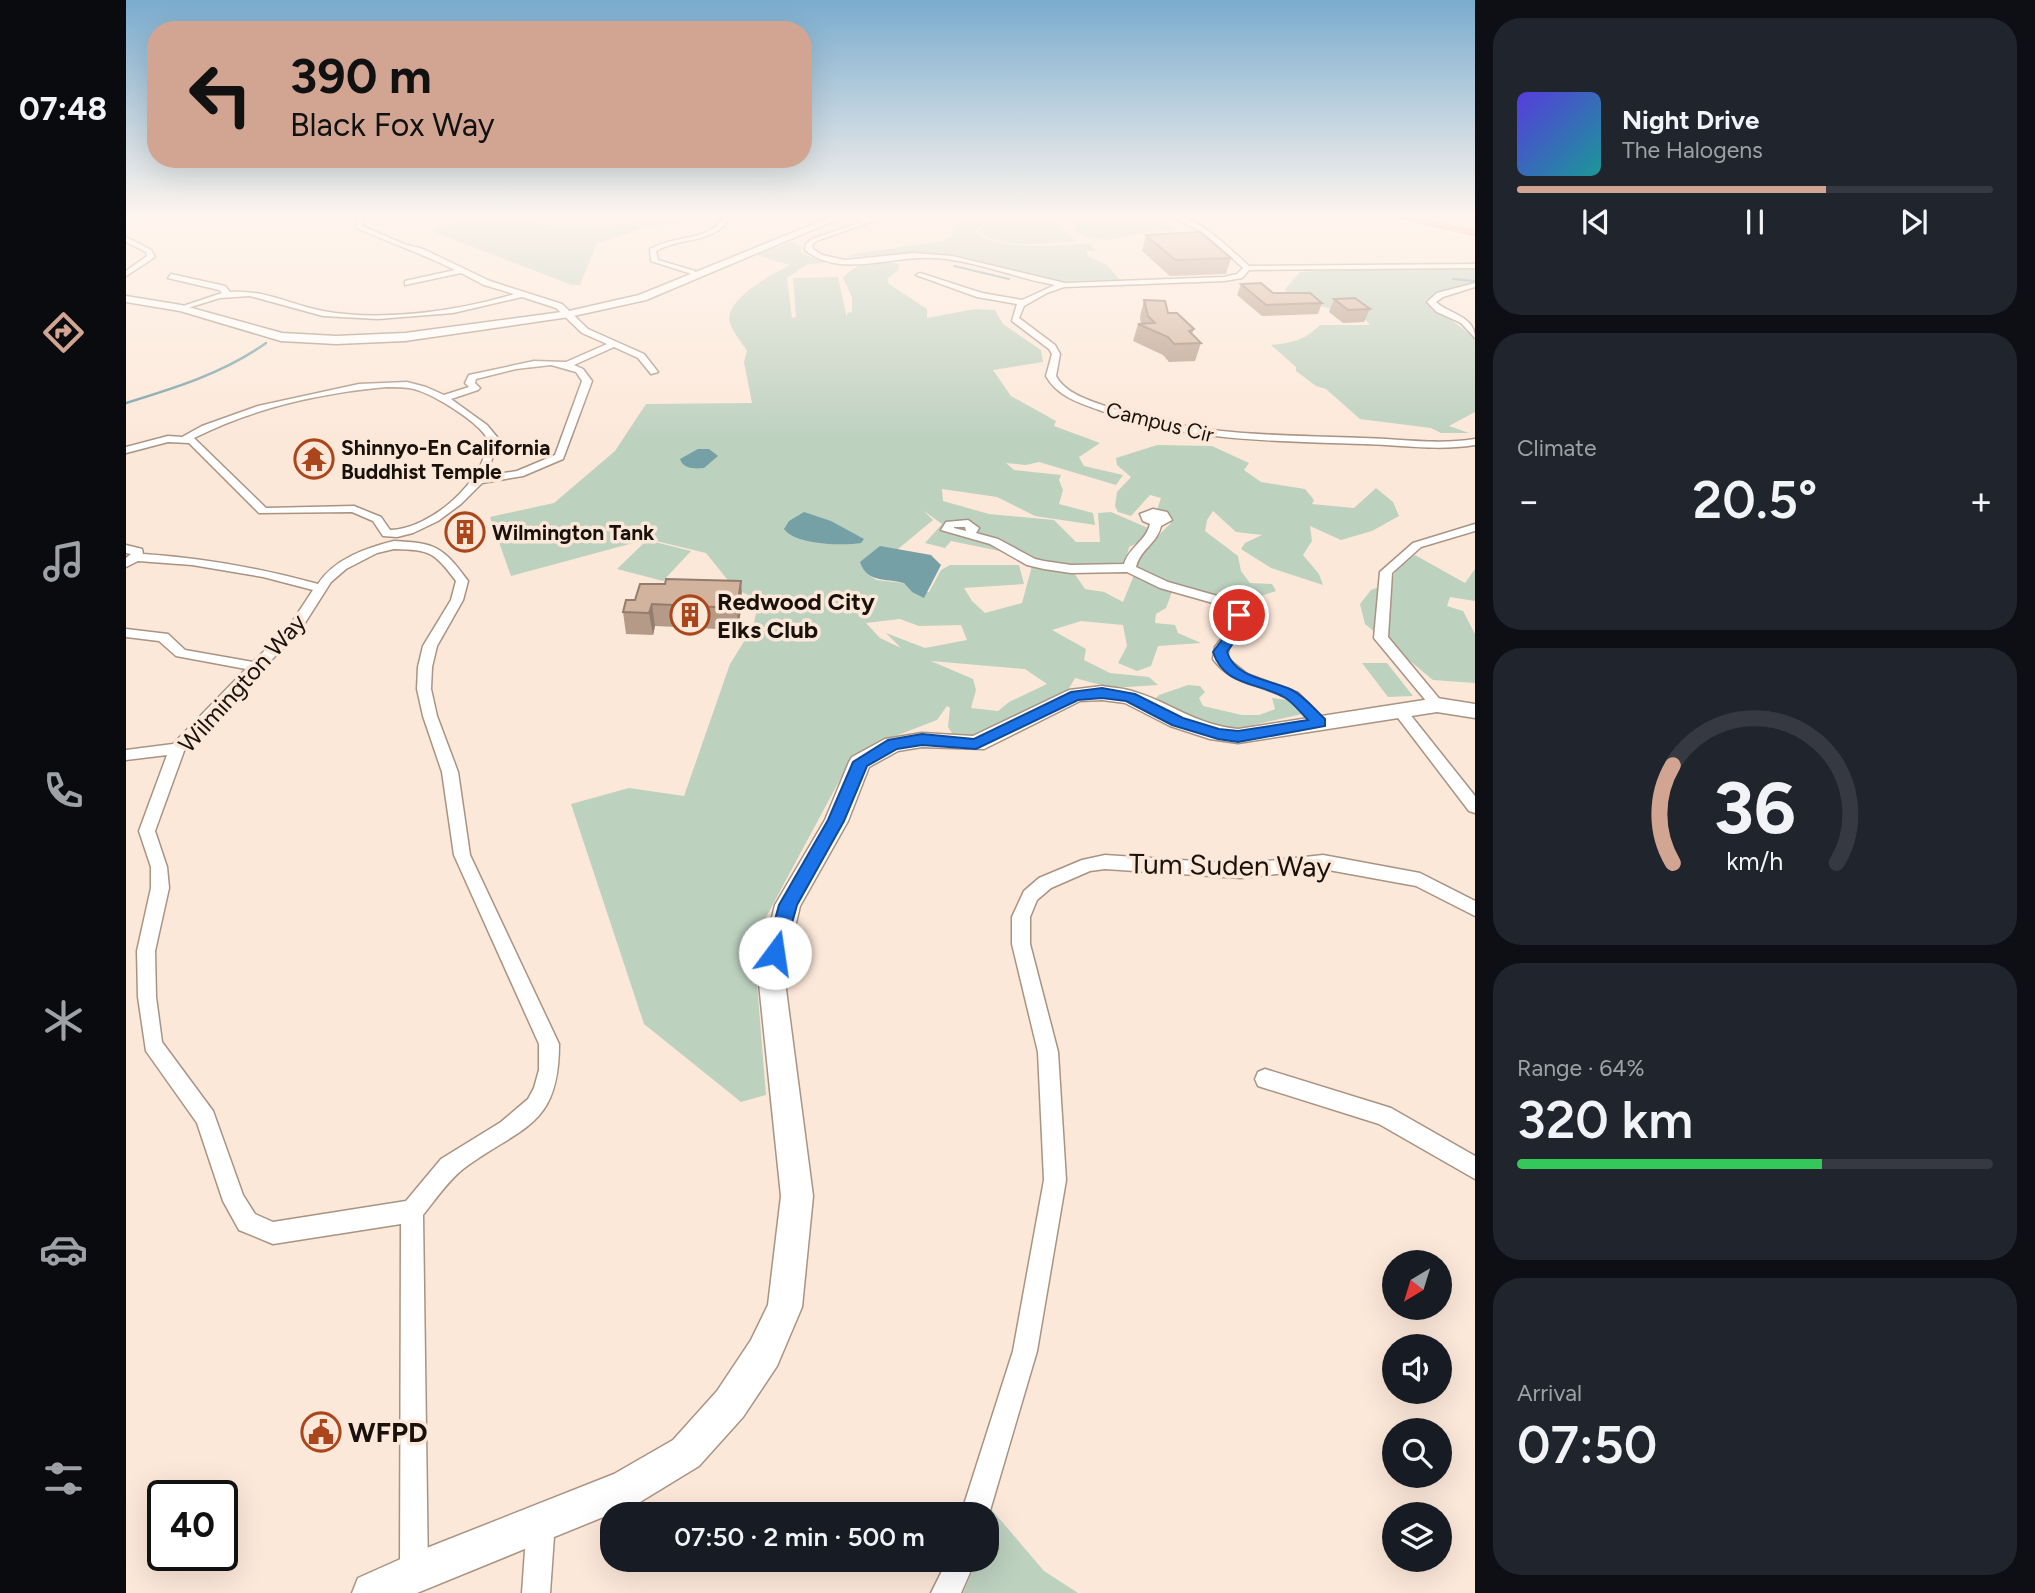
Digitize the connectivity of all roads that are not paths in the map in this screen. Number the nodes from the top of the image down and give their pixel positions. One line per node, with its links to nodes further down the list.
1 (225, 291): 8 (street)
2 (511, 291): 9 (street)
3 (649, 291): 11 (main road)
4 (658, 291): 11 (main road)
5 (969, 291): 12 (street)
6 (1044, 291): 12 (street)
7 (1456, 291): 15 (street)
8 (228, 295): 9 (street); 13 (street)
9 (520, 295): 14 (street)
10 (126, 299): 13 (main road)
11 (629, 300): 14 (main road)
12 (1024, 303): 23 (street, Campus Cir)
13 (181, 308): 14 (main road)
14 (569, 314): 18 (street)
15 (1464, 321): 16 (street); 17 (street)
16 (1475, 321)
17 (1475, 335)
18 (618, 345): 19 (street); 20 (street)
19 (570, 366): 21 (street); 25 (street)
20 (654, 372)
21 (443, 399): 22 (street); 25 (street)
22 (186, 439): 24 (street); 25 (street)
23 (1475, 442)
24 (126, 450)
25 (477, 480)
26 (1156, 523): 30 (street)
27 (1475, 527): 34 (street)
28 (970, 534): 30 (street)
29 (130, 556): 31 (street)
30 (1129, 568): 37 (street)
31 (320, 588): 33 (street, Wilmington Way); 44 (street, Wilmington Way)
32 (126, 633): 33 (street)
33 (257, 667): 38 (street, Wilmington Way)
34 (1437, 705): 35 (main road); 36 (main road)
35 (1475, 711)
36 (1399, 712): 37 (main road); 40 (street)
37 (1320, 723): 46 (main road)
38 (177, 749): 39 (street); 44 (street, Wilmington Way)
39 (126, 755)
40 (1475, 807)
41 (1475, 909): 45 (street, Tum Suden Way)
42 (1265, 1079): 43 (street)
43 (1475, 1168)
44 (412, 1212): 48 (street)
45 (979, 1502)
46 (541, 1522): 48 (main road); 50 (street)
47 (957, 1572): 51 (street)
48 (414, 1573): 49 (main road)
49 (373, 1593)
50 (536, 1593)
51 (945, 1593)

